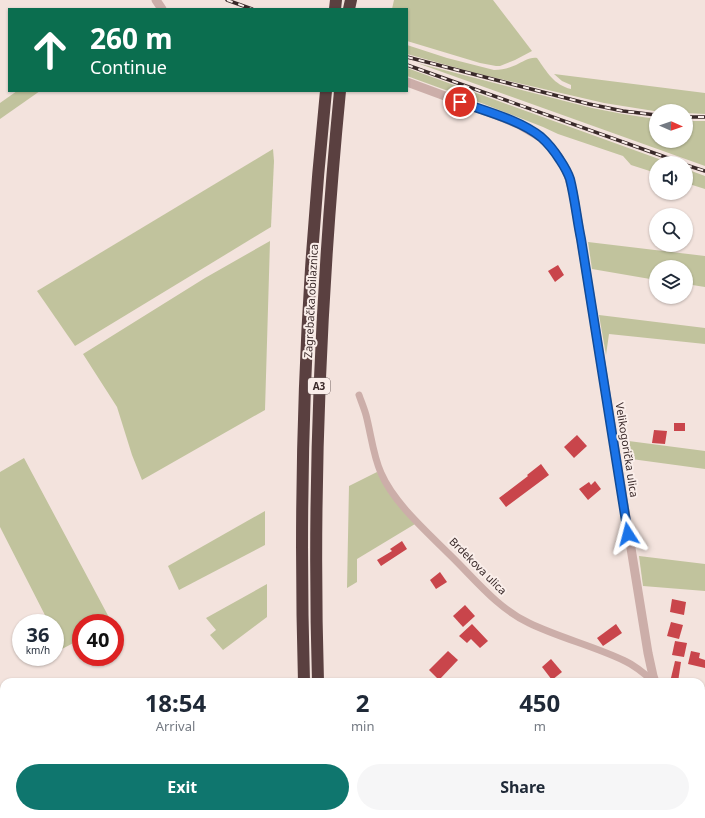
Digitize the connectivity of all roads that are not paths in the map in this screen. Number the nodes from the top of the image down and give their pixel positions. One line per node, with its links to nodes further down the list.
1 (408, 82): 8 (street, Velikogorička ulica)
2 (326, 92): 5 (highway, Zagrebačka obilaznica / A3)
3 (340, 92): 6 (highway, Zagrebačka obilaznica / A3)
4 (359, 395): 7 (street, Brdekova ulica)
5 (304, 678)
6 (318, 678)
7 (650, 678)
8 (654, 678)

